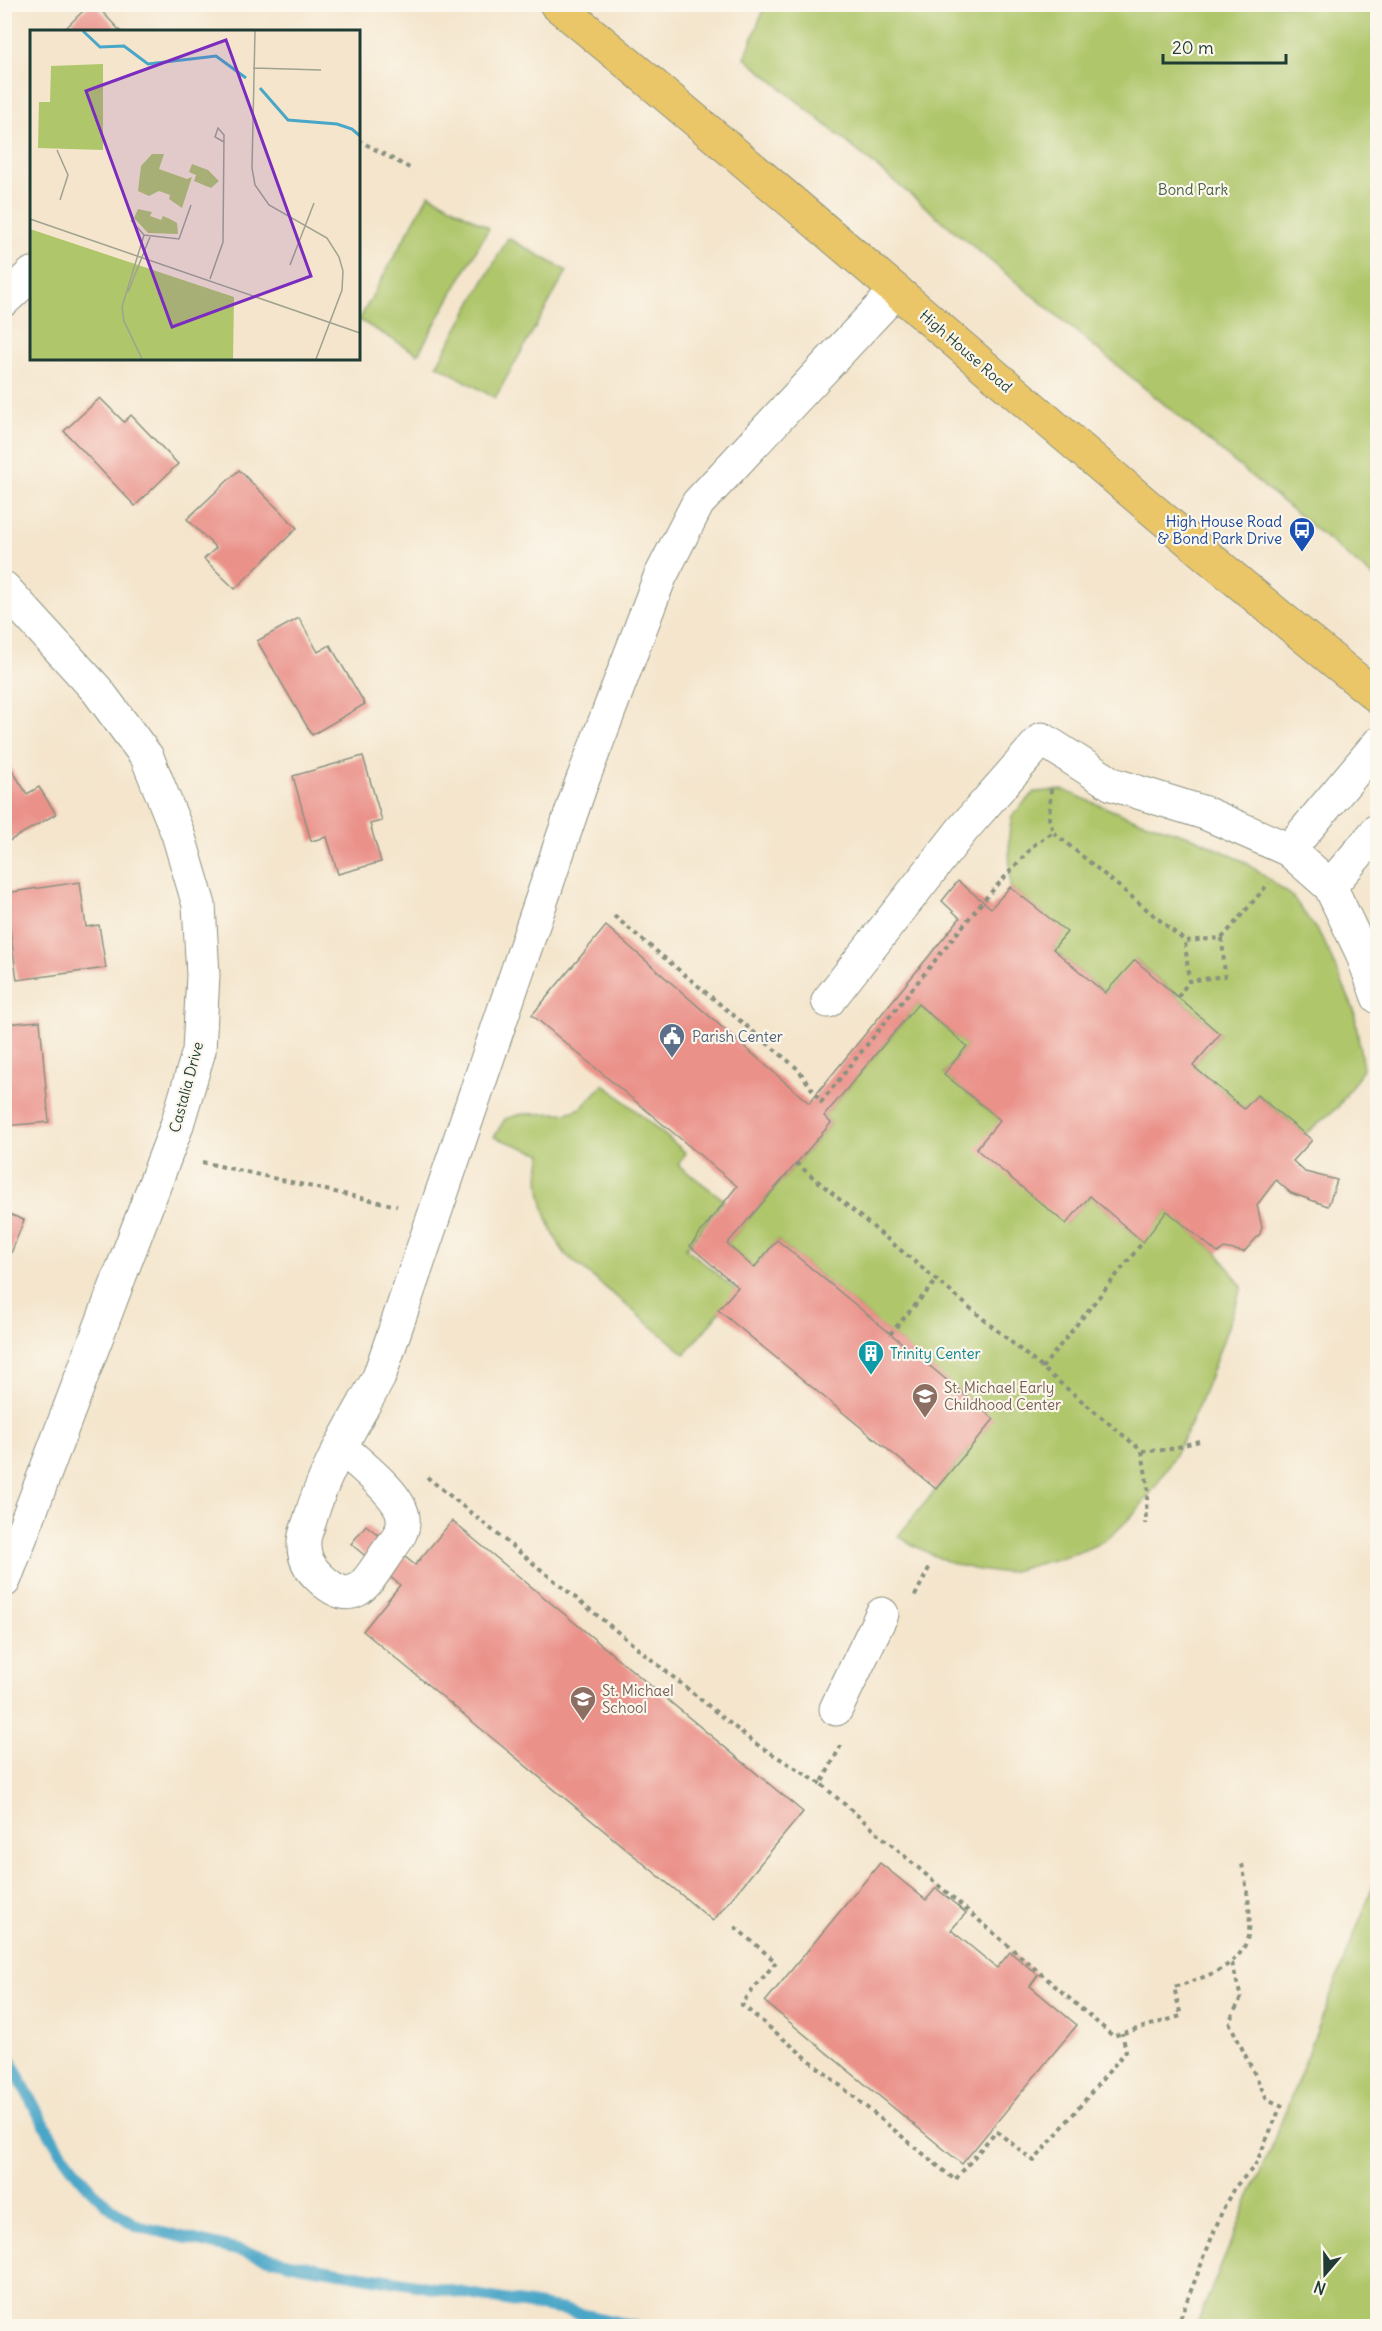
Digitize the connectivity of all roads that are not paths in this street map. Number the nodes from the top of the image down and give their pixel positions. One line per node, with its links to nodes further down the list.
1 (556, 4): 3 (main road, High House Road)
2 (30, 276): 4 (street)
3 (896, 291): 6 (main road, High House Road); 13 (street)
4 (4, 300)
5 (4, 588): 14 (street, Castalia Drive)
6 (1377, 697)
7 (1377, 744): 9 (street)
8 (1377, 830): 10 (street)
9 (1282, 863): 10 (street); 12 (street)
10 (1330, 886): 11 (street)
11 (1377, 997)
12 (828, 1001)
13 (341, 1447)
14 (4, 1581)
15 (882, 1614): 16 (street)
16 (840, 1724)

